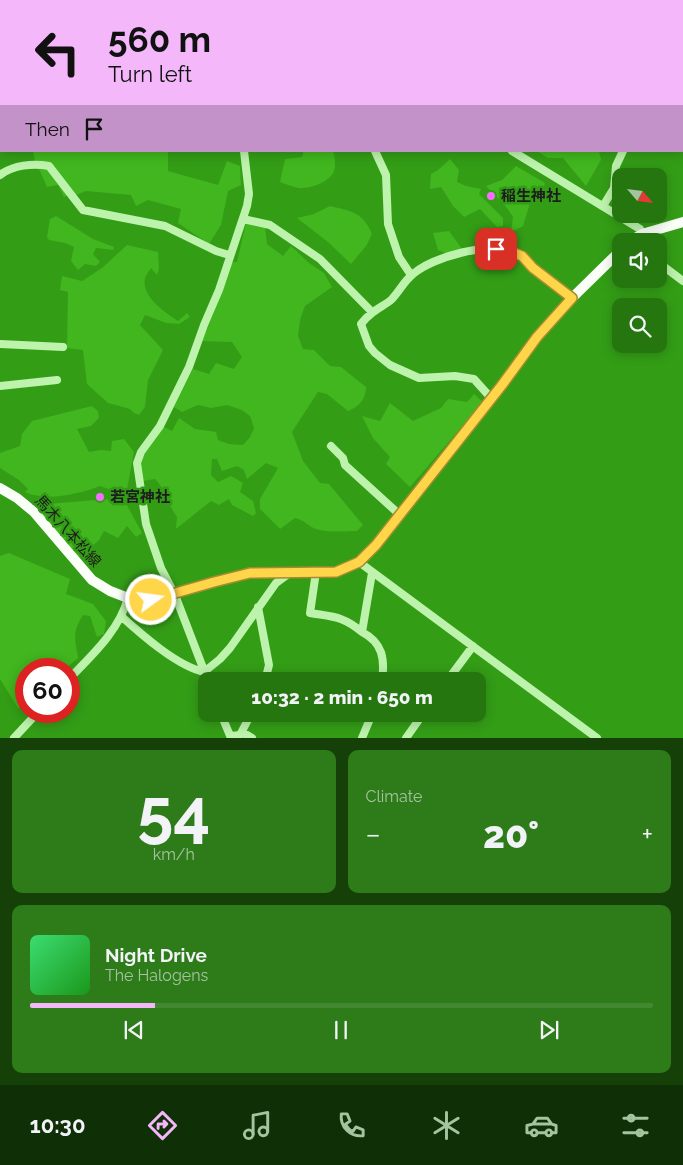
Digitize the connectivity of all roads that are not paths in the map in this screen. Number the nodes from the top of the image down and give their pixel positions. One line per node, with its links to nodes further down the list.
1 (244, 152): 7 (street)
2 (375, 152): 14 (street)
3 (514, 152): 6 (street)
4 (623, 152): 6 (street)
5 (0, 175): 11 (street)
6 (603, 206): 9 (street)
7 (243, 219): 11 (street); 17 (street)
8 (683, 222): 10 (main road)
9 (642, 233)
10 (645, 233)
11 (229, 255): 30 (street)
12 (612, 259): 16 (main road, 馬木八本松線)
13 (667, 269): 15 (street)
14 (411, 275): 16 (street); 17 (street)
15 (683, 281)
16 (572, 298): 22 (main road, 馬木八本松線)
17 (372, 312): 22 (street)
18 (0, 344): 19 (street)
19 (63, 347)
20 (57, 380): 21 (street)
21 (0, 386)
22 (491, 398): 25 (main road, 馬木八本松線)
23 (331, 446): 25 (street)
24 (0, 488): 31 (main road, 馬木八本松線)
25 (400, 515): 26 (main road, 馬木八本松線)
26 (359, 562): 28 (main road, 馬木八本松線); 29 (street)
27 (292, 572): 28 (main road, 馬木八本松線); 30 (main road, 馬木八本松線); 32 (street)
28 (316, 572): 34 (street)
29 (372, 573): 34 (street); 35 (street)
30 (175, 595): 31 (main road, 馬木八本松線); 37 (street)
31 (128, 598): 33 (street)
32 (258, 607): 37 (street); 38 (street)
33 (121, 616): 36 (street); 37 (street)
34 (362, 632): 39 (street)
35 (473, 646): 40 (street); 52 (street)
36 (80, 667)
37 (204, 672)
38 (267, 672)
39 (383, 672)
40 (454, 672)
41 (224, 722): 47 (street)
42 (247, 722): 46 (street)
43 (369, 722): 50 (street)
44 (417, 722): 51 (street)
45 (28, 723): 48 (street)
46 (242, 732): 47 (street); 49 (street)
47 (231, 737)
48 (14, 738)
49 (252, 738)
50 (362, 738)
51 (406, 738)
52 (597, 738)

